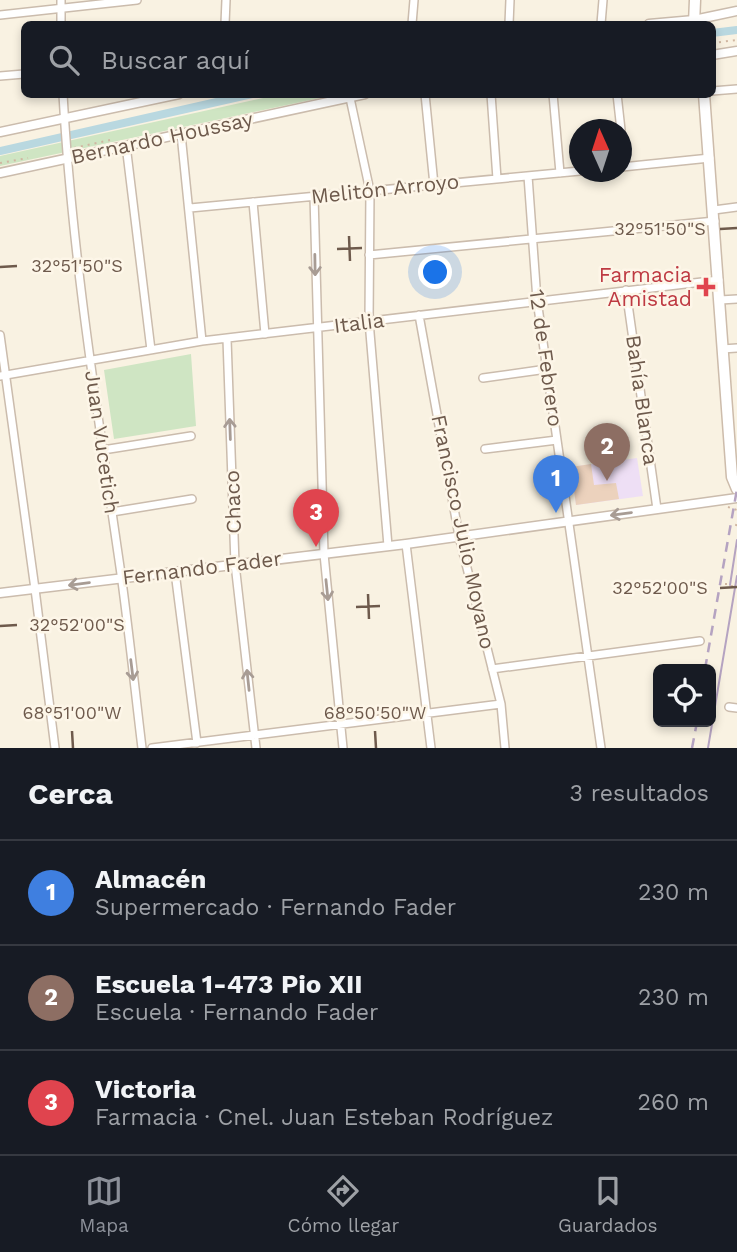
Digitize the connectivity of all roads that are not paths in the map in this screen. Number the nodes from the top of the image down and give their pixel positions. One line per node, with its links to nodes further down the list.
1 (137, 0): 7 (street)
2 (226, 0): 10 (street)
3 (414, 0): 11 (street)
4 (510, 0): 12 (street)
5 (603, 0): 13 (street)
6 (695, 0): 14 (main road)
7 (61, 4): 9 (street)
8 (737, 11): 15 (street)
9 (0, 15)
10 (225, 21)
11 (412, 21)
12 (509, 21)
13 (601, 21)
14 (694, 21)
15 (698, 21)
16 (737, 51): 17 (street)
17 (716, 54)
18 (21, 74): 19 (street)
19 (0, 76)
20 (737, 89): 21 (street)
21 (716, 91)
22 (63, 98): 31 (street, Juan Vucetich)
23 (167, 98): 31 (street)
24 (350, 98): 33 (street, Bernardo Houssay); 44 (street)
25 (425, 98): 43 (street)
26 (492, 98): 42 (street)
27 (553, 98): 40 (street)
28 (617, 98): 30 (street)
29 (704, 98): 36 (main road)
30 (620, 119)
31 (65, 131): 32 (street); 35 (street, Juan Vucetich)
32 (0, 132)
33 (181, 134): 34 (street, Bernardo Houssay); 48 (street)
34 (125, 145): 35 (street, Bernardo Houssay); 67 (street)
35 (67, 158): 39 (street, Bernardo Houssay); 68 (street, Juan Vucetich)
36 (710, 158): 37 (street); 49 (main road)
37 (632, 166)
38 (569, 172): 40 (street, Melitón Arroyo)
39 (0, 173)
40 (560, 173): 41 (street, Melitón Arroyo)
41 (528, 176): 42 (street, Melitón Arroyo); 51 (street, 12 de Febrero)
42 (497, 179): 43 (street, Melitón Arroyo)
43 (434, 185): 44 (street, Melitón Arroyo)
44 (370, 191): 45 (street, Melitón Arroyo); 52 (street)
45 (314, 196): 46 (street, Melitón Arroyo); 60 (street, one-way to 60)
46 (253, 202): 48 (street, Melitón Arroyo); 61 (street)
47 (737, 207): 49 (street)
48 (190, 208): 64 (street)
49 (714, 210): 50 (main road)
50 (715, 221): 51 (street); 53 (main road)
51 (532, 239): 52 (street); 56 (street, 12 de Febrero)
52 (369, 255): 59 (street)
53 (719, 279): 54 (street, Italia); 57 (main road)
54 (626, 290): 56 (street, Italia); 79 (street, Bahía Blanca)
55 (737, 299): 57 (street)
56 (537, 300): 58 (street, Italia); 69 (street, 12 de Febrero)
57 (720, 300): 66 (main road)
58 (419, 315): 59 (street, Italia); 82 (street, Francisco Julio Moyano)
59 (369, 321): 60 (street, Italia); 84 (street)
60 (316, 328): 61 (street, Italia); 85 (street)
61 (265, 334): 63 (street, Italia)
62 (0, 335): 70 (street)
63 (227, 338): 64 (street, Italia); 86 (street, Chaco, one-way to 63)
64 (202, 341): 67 (street, Italia)
65 (737, 348): 66 (street)
66 (722, 349): 76 (main road)
67 (151, 350): 68 (street, Italia)
68 (90, 360): 70 (street, Italia); 75 (street, Juan Vucetich)
69 (547, 369): 71 (street); 73 (street, 12 de Febrero)
70 (3, 375): 89 (street)
71 (483, 378)
72 (191, 436): 75 (street)
73 (557, 440): 74 (street); 81 (street, 12 de Febrero)
74 (485, 449)
75 (103, 450): 80 (street, Juan Vucetich)
76 (737, 489)
77 (737, 498): 79 (street, Fernando Fader)
78 (192, 499): 80 (street)
79 (657, 509): 81 (street, Fernando Fader, one-way to 81)
80 (112, 512): 88 (street, Juan Vucetich)
81 (569, 521): 82 (street, Fernando Fader); 92 (street, 12 de Febrero)
82 (459, 536): 83 (street, Fernando Fader); 93 (street, Francisco Julio Moyano)
83 (406, 544): 84 (street, Fernando Fader); 95 (street)
84 (388, 546): 85 (street, Fernando Fader)
85 (324, 554): 86 (street, Fernando Fader); 96 (street, one-way to 96)
86 (235, 564): 87 (street, Fernando Fader); 97 (street, Chaco, one-way to 86)
87 (175, 572): 88 (street, Fernando Fader); 98 (street)
88 (121, 578): 89 (street, Fernando Fader, one-way to 89); 100 (street, Juan Vucetich, one-way to 100)
89 (35, 589): 90 (street, Fernando Fader); 99 (street)
90 (0, 593)
91 (700, 641): 92 (street)
92 (588, 656): 93 (street); 106 (street, 12 de Febrero)
93 (492, 669): 94 (street, Francisco Julio Moyano)
94 (501, 704): 95 (street); 105 (street, Francisco Julio Moyano)
95 (427, 714): 96 (street); 104 (street)
96 (341, 724): 97 (street); 103 (street)
97 (254, 735): 98 (street); 102 (street, Chaco)
98 (197, 743): 101 (street)
99 (54, 748)
100 (142, 748)
101 (152, 748)
102 (256, 748)
103 (343, 748)
104 (431, 748)
105 (505, 748)
106 (601, 748)

